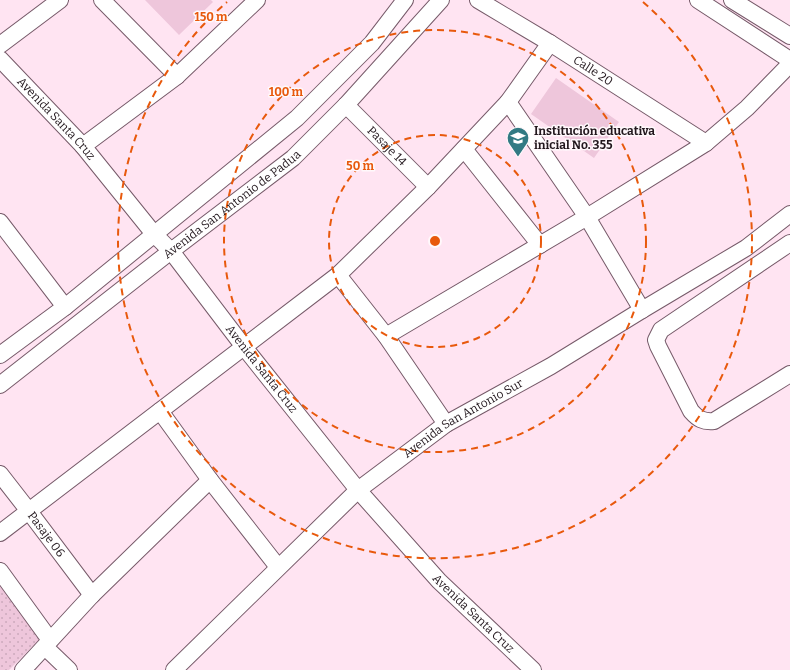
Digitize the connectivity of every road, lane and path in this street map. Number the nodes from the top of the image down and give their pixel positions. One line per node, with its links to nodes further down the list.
1 (60, 0): 11 (street)
2 (102, 0): 15 (street)
3 (258, 0): 15 (street)
4 (405, 0): 25 (street, Avenida San Antonio de Padua)
5 (441, 0): 17 (street, Avenida San Antonio de Padua)
6 (478, 0): 10 (street, Calle 20)
7 (698, 0): 13 (street)
8 (732, 0): 9 (street)
9 (790, 36)
10 (550, 43): 16 (street); 18 (street, Calle 20)
11 (0, 45)
12 (0, 59): 19 (street, Avenida Santa Cruz)
13 (790, 60)
14 (790, 64): 18 (street)
15 (177, 76): 19 (street)
16 (508, 102): 20 (street); 23 (street)
17 (346, 105): 21 (street, Pasaje 14); 28 (street, Avenida San Antonio de Padua)
18 (706, 143): 23 (street)
19 (83, 146): 25 (street, Avenida Santa Cruz)
20 (464, 149): 21 (street); 27 (street)
21 (428, 187): 29 (street)
22 (790, 214): 31 (street, Avenida San Antonio Sur)
23 (587, 217): 27 (street); 31 (street)
24 (0, 222): 30 (street)
25 (154, 234): 28 (street, Avenida Santa Cruz); 30 (street, Avenida San Antonio de Padua)
26 (790, 243): 35 (street)
27 (540, 245): 32 (street)
28 (171, 250): 33 (street, Avenida Santa Cruz); 36 (street, Avenida San Antonio de Padua)
29 (338, 275): 32 (street); 33 (street)
30 (65, 307): 34 (street, Avenida San Antonio de Padua)
31 (642, 310): 38 (street, Avenida San Antonio Sur)
32 (386, 336): 38 (street)
33 (244, 347): 37 (street); 41 (street, Avenida Santa Cruz)
34 (0, 355)
35 (790, 374)
36 (0, 385)
37 (160, 411): 40 (street); 42 (street)
38 (446, 424): 41 (street, Avenida San Antonio Sur)
39 (0, 474): 42 (street, Pasaje 06)
40 (210, 480): 44 (street); 46 (street)
41 (358, 490): 44 (street, Avenida San Antonio Sur); 51 (street, Avenida Santa Cruz)
42 (28, 510): 43 (street); 46 (street, Pasaje 06)
43 (0, 533)
44 (278, 567): 50 (street, Avenida San Antonio Sur)
45 (0, 570): 47 (street)
46 (92, 595): 47 (street)
47 (48, 644): 48 (street); 49 (street)
48 (24, 670)
49 (69, 670)
50 (174, 670)
51 (533, 670)

